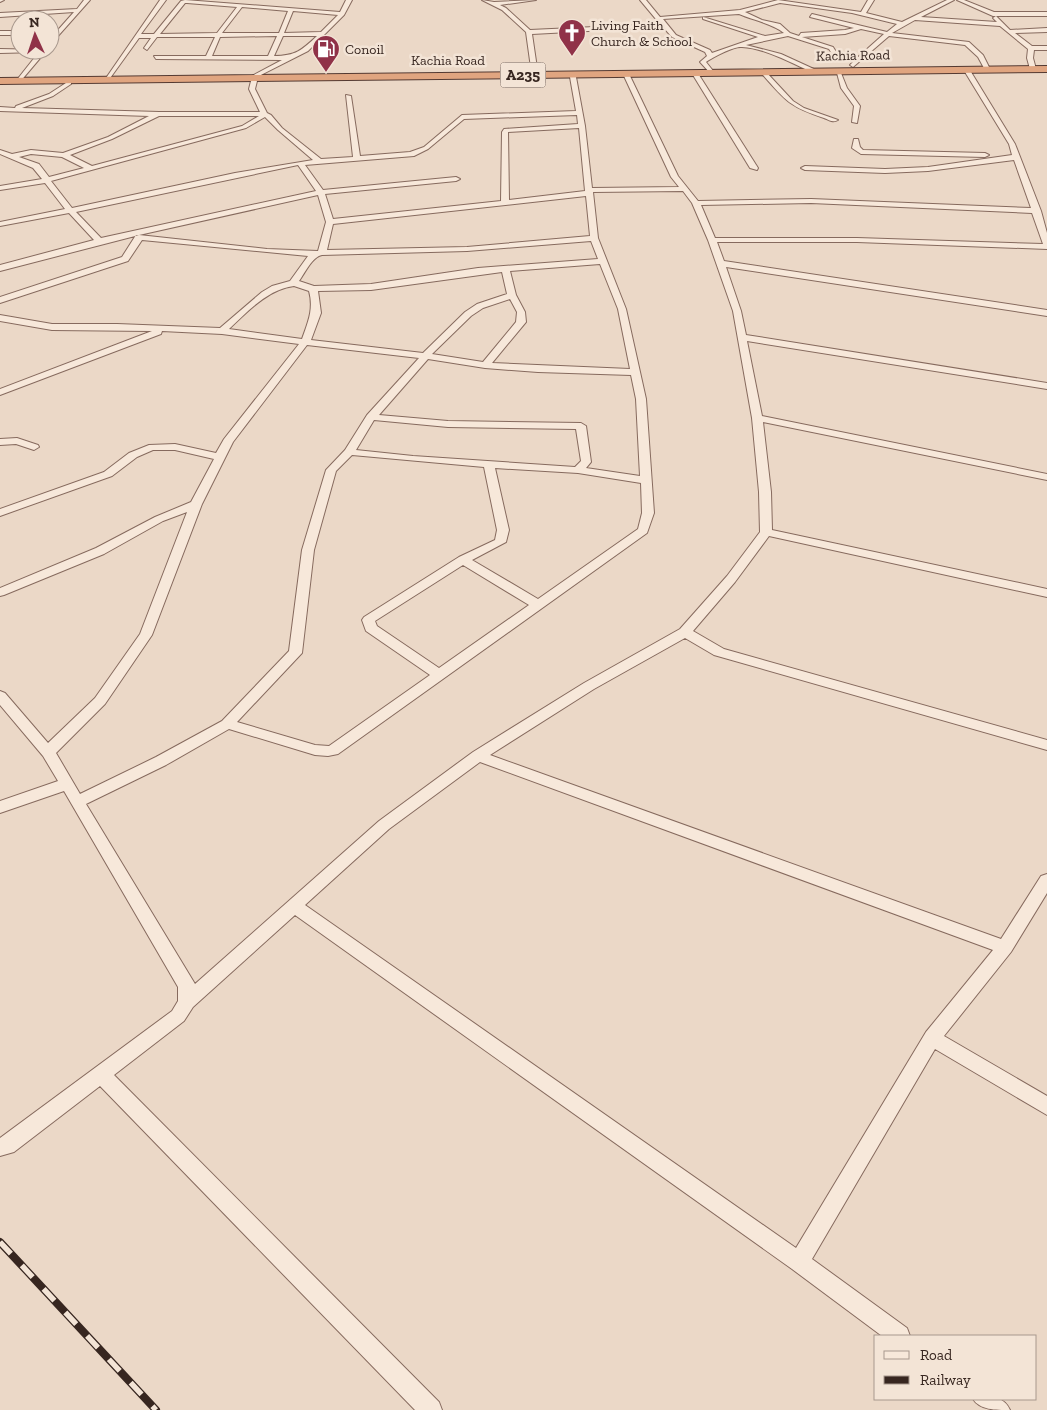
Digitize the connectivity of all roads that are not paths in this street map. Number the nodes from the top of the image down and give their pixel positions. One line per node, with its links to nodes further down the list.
1 (87, 0): 13 (street)
2 (163, 0): 38 (street)
3 (349, 0): 17 (street)
4 (485, 0): 11 (street)
5 (533, 0): 11 (street)
6 (643, 0): 23 (street)
7 (780, 0): 15 (street); 16 (street)
8 (872, 0): 16 (street)
9 (951, 0): 24 (street)
10 (960, 0): 18 (street)
11 (494, 4): 31 (street)
12 (241, 5): 14 (street); 33 (street); 39 (street)
13 (79, 10): 20 (street); 30 (street)
14 (291, 10): 17 (street); 34 (street)
15 (740, 12): 21 (street); 36 (street)
16 (863, 13): 25 (street)
17 (342, 14): 35 (street)
18 (993, 14): 19 (street); 26 (street)
19 (1047, 14)
20 (0, 15)
21 (699, 16): 23 (street); 41 (street)
22 (812, 16): 28 (street)
23 (661, 18): 27 (street)
24 (914, 18): 25 (street); 26 (street)
25 (903, 24): 37 (street)
26 (1001, 24): 32 (street)
27 (664, 25): 31 (street); 46 (street)
28 (861, 27): 37 (street); 40 (street)
29 (1047, 30): 32 (street)
30 (60, 31)
31 (529, 32): 61 (street)
32 (1009, 32): 44 (street)
33 (218, 34): 34 (street); 39 (street); 48 (street)
34 (279, 34): 35 (street); 49 (street)
35 (321, 34): 50 (street)
36 (788, 34): 40 (street); 41 (street)
37 (889, 34): 52 (street); 53 (street)
38 (138, 36): 39 (street); 66 (street)
39 (154, 36): 43 (street)
40 (796, 36): 52 (street)
41 (764, 38): 42 (street)
42 (741, 45): 46 (street); 56 (street)
43 (147, 48)
44 (1031, 48): 45 (street); 54 (street)
45 (1047, 48)
46 (710, 56): 57 (street)
47 (156, 57): 48 (street)
48 (208, 57): 49 (street)
49 (271, 58): 50 (street)
50 (293, 58): 67 (street)
51 (36, 60): 68 (street)
52 (859, 60): 58 (street)
53 (987, 69): 54 (highway, Kachia Road / A235); 58 (highway, Kachia Road / A235)
54 (1033, 69): 55 (highway, Kachia Road / A235)
55 (1047, 70): 59 (highway, Kachia Road / A235)
56 (814, 71): 57 (highway, Kachia Road / A235); 58 (highway, Kachia Road / A235)
57 (711, 72): 61 (highway, Kachia Road / A235)
58 (843, 72): 59 (highway, Kachia Road / A235); 60 (highway, Kachia Road / A235); 80 (street)
59 (968, 72): 88 (street)
60 (765, 74): 62 (highway, Kachia Road / A235); 79 (street)
61 (535, 75): 65 (highway, Kachia Road / A235)
62 (696, 75): 63 (highway, Kachia Road / A235); 93 (street)
63 (627, 76): 64 (highway, Kachia Road / A235); 98 (street)
64 (573, 77): 65 (highway, Kachia Road / A235); 75 (street)
65 (276, 79): 67 (highway, Kachia Road / A235)
66 (106, 80): 67 (highway, Kachia Road / A235); 68 (highway, Kachia Road / A235)
67 (253, 80): 70 (highway, Kachia Road / A235); 77 (street)
68 (20, 81): 69 (highway, Kachia Road / A235)
69 (0, 82): 70 (highway, Kachia Road / A235)
70 (69, 83): 73 (street)
71 (348, 96): 89 (street)
72 (0, 109): 73 (street)
73 (10, 110): 74 (street); 76 (street)
74 (0, 113)
75 (579, 113): 78 (street); 81 (street)
76 (159, 114): 77 (street); 86 (street)
77 (264, 114): 90 (street); 92 (street)
78 (500, 115): 82 (street); 89 (street)
79 (835, 120)
80 (854, 122)
81 (582, 126): 82 (street); 100 (street)
82 (506, 130): 101 (street)
83 (856, 140): 88 (street)
84 (0, 152): 85 (street)
85 (12, 155): 86 (street); 87 (street); 96 (street)
86 (64, 155): 92 (street)
87 (0, 156)
88 (1016, 156): 94 (street); 104 (street)
89 (357, 158): 90 (street)
90 (319, 161): 91 (street)
91 (300, 163): 99 (street); 103 (street)
92 (90, 168): 96 (street)
93 (754, 168)
94 (805, 168)
95 (456, 179): 99 (street)
96 (47, 180): 97 (street); 103 (street)
97 (0, 188)
98 (683, 189): 100 (street); 102 (street)
99 (321, 192): 105 (street); 107 (street)
100 (589, 192): 101 (street); 108 (street)
101 (505, 202): 105 (street)
102 (696, 203): 104 (street); 109 (street)
103 (70, 210): 106 (street); 110 (street)
104 (1037, 211): 111 (street)
105 (330, 222): 112 (street)
106 (0, 224)
107 (138, 236): 110 (street); 112 (street); 120 (street)
108 (594, 238): 112 (street); 113 (street)
109 (712, 240): 111 (street); 114 (street)
110 (99, 242): 115 (street)
111 (1047, 246)
112 (318, 254): 117 (street)
113 (602, 261): 116 (street); 129 (street)
114 (719, 263): 121 (street); 125 (street)
115 (0, 268)
116 (505, 268): 118 (street); 119 (street)
117 (293, 283): 118 (street); 124 (street)
118 (313, 289): 126 (street)
119 (512, 295): 127 (street); 128 (street)
120 (0, 300)
121 (1047, 313)
122 (0, 318): 123 (street)
123 (163, 330): 124 (street); 131 (street)
124 (222, 331): 126 (street)
125 (742, 337): 130 (street); 133 (street)
126 (305, 342): 127 (street); 137 (street)
127 (426, 355): 128 (street); 132 (street)
128 (485, 364): 129 (street)
129 (636, 372): 141 (street)
130 (1047, 386)
131 (0, 392)
132 (371, 417): 136 (street); 139 (street)
133 (757, 418): 140 (street); 144 (street)
134 (0, 442): 135 (street)
135 (34, 447)
136 (349, 452): 138 (street); 152 (street)
137 (220, 457): 142 (street); 143 (street)
138 (489, 464): 139 (street); 145 (street)
139 (578, 470): 141 (street)
140 (1047, 477)
141 (646, 480): 148 (street)
142 (196, 504): 146 (street); 154 (street)
143 (0, 513)
144 (766, 532): 147 (street); 149 (street)
145 (462, 560): 148 (street); 150 (street)
146 (0, 592)
147 (1047, 593)
148 (538, 605): 150 (street)
149 (685, 632): 153 (street); 155 (street)
150 (440, 675): 152 (street)
151 (0, 696): 154 (street)
152 (227, 724): 157 (street)
153 (1047, 744)
154 (48, 752): 156 (street)
155 (478, 756): 160 (street); 161 (street)
156 (67, 784): 157 (street); 158 (street)
157 (77, 802): 162 (street)
158 (0, 807)
159 (1047, 880): 161 (street)
160 (294, 906): 162 (street); 167 (street)
161 (1005, 948): 163 (street)
162 (187, 1002): 164 (street)
163 (932, 1038): 165 (street); 167 (street)
164 (101, 1074): 166 (street); 170 (street)
165 (1047, 1106)
166 (0, 1147)
167 (799, 1262): 168 (street)
168 (898, 1335)
169 (985, 1400): 171 (street)
170 (431, 1410)
171 (999, 1410)

